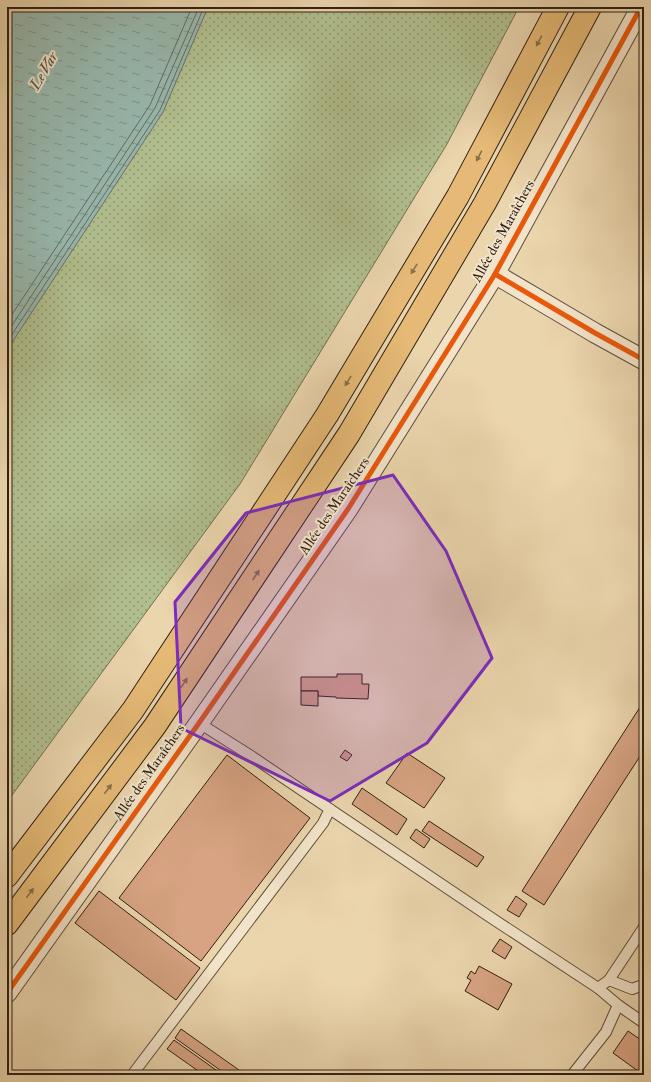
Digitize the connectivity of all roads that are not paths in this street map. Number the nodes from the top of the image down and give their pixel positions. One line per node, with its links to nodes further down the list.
1 (558, 7): 8 (highway, one-way to 8)
2 (590, 7): 9 (highway, one-way to 2)
3 (641, 7): 4 (street, Allée des Maraîchers)
4 (494, 274): 5 (street); 6 (street, Allée des Maraîchers)
5 (644, 360)
6 (199, 723): 7 (lane); 14 (street, Allée des Maraîchers)
7 (330, 809): 13 (lane); 17 (lane)
8 (7, 876)
9 (7, 924)
10 (644, 927): 11 (lane)
11 (609, 980): 12 (lane); 13 (lane)
12 (644, 983)
13 (598, 988): 15 (lane)
14 (7, 993)
15 (618, 1005): 16 (lane); 18 (lane)
16 (644, 1023)
17 (132, 1075)
18 (572, 1075)

